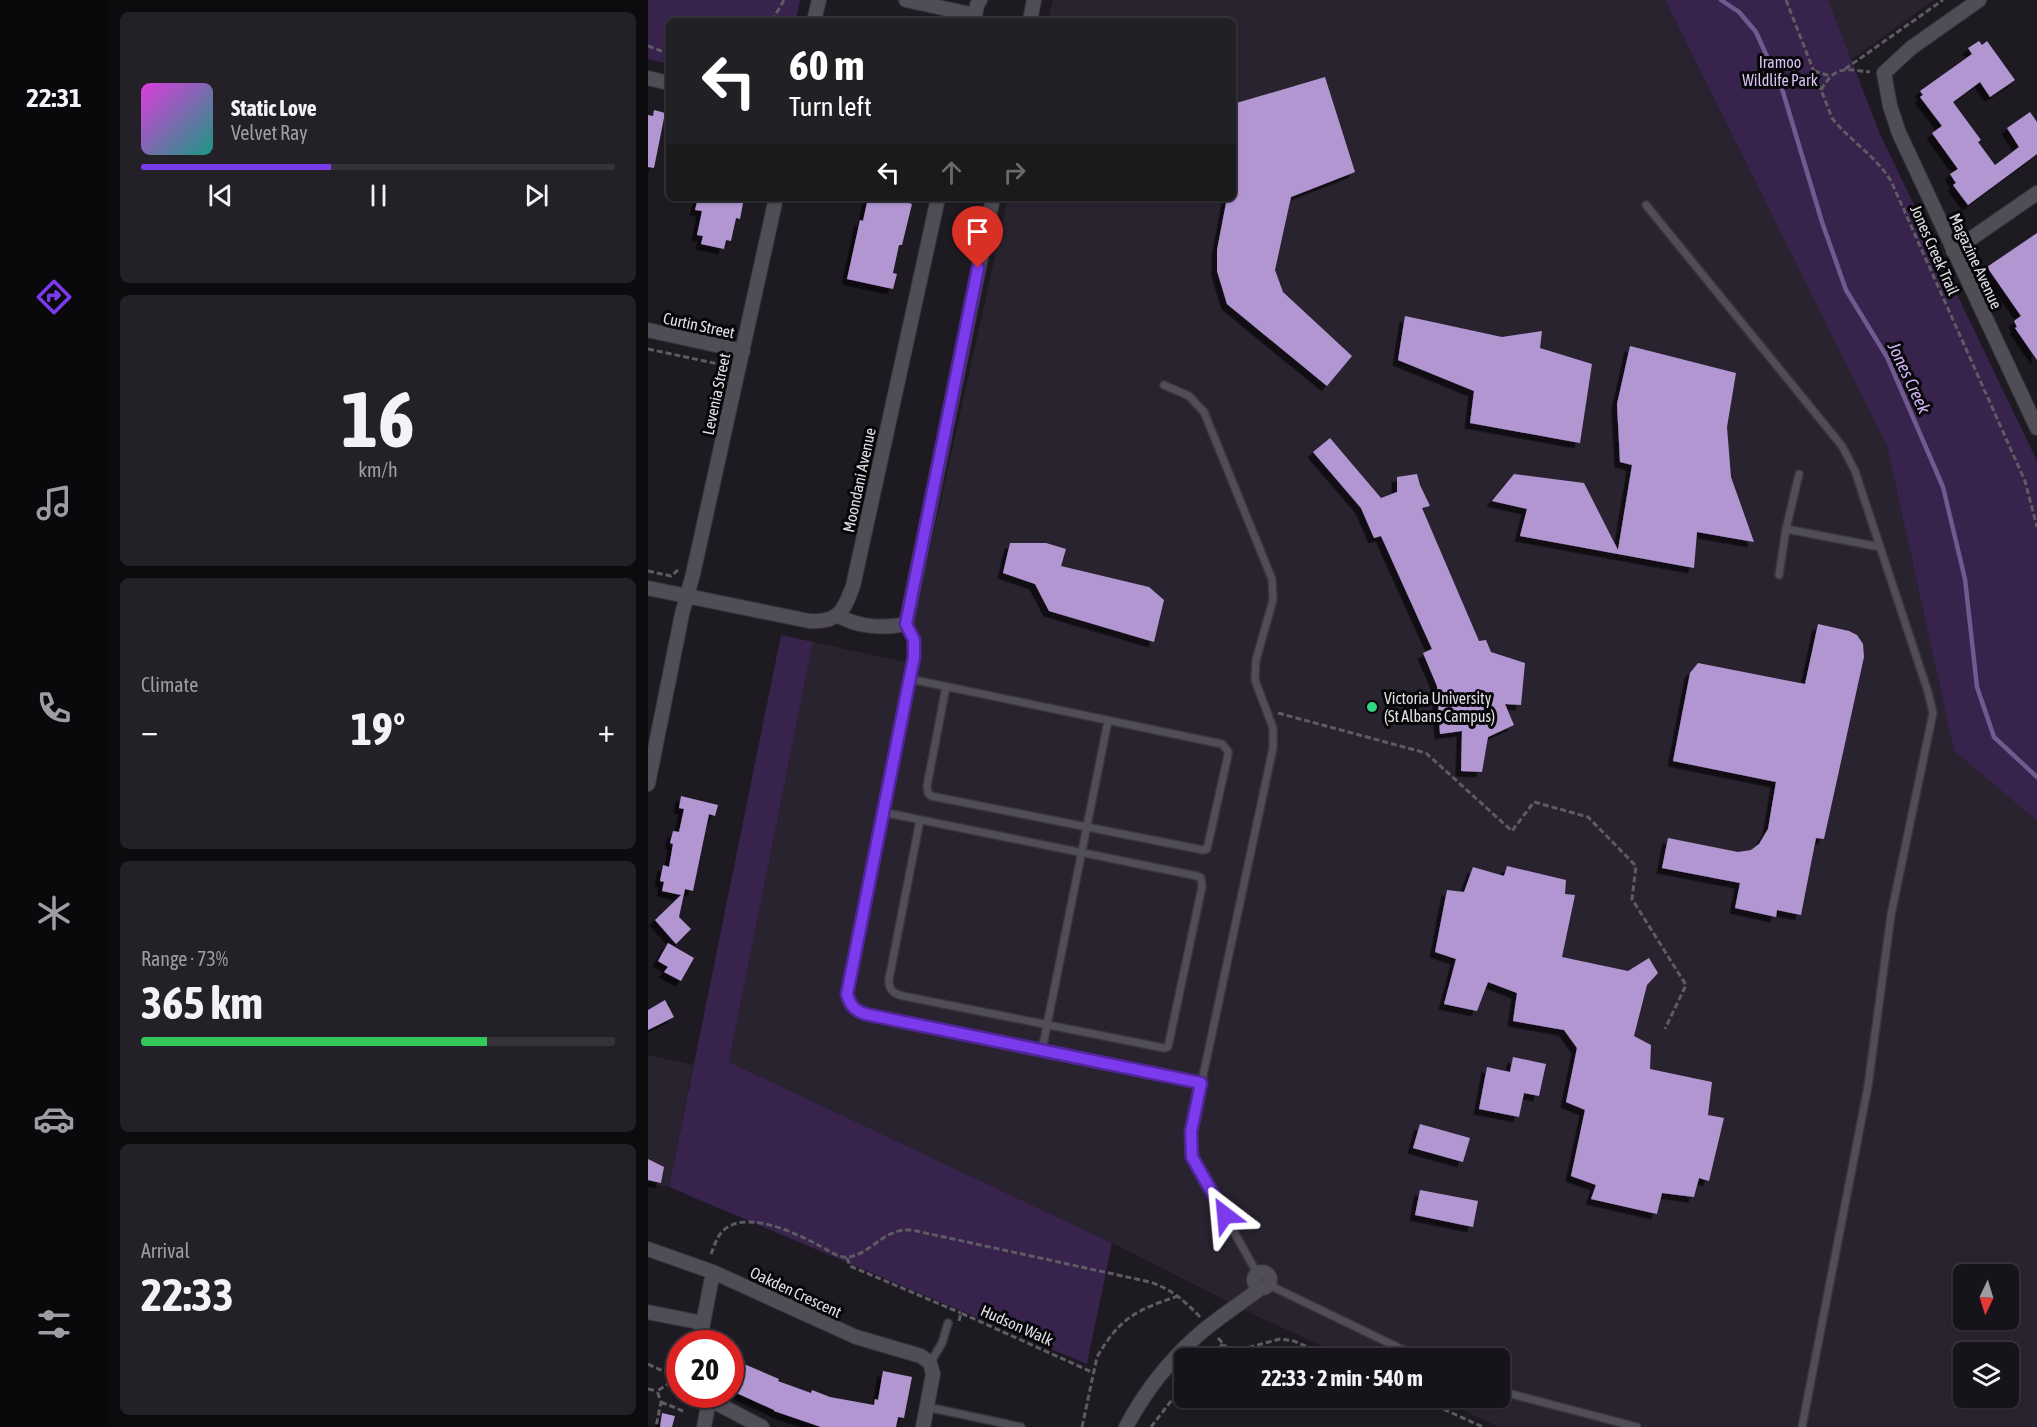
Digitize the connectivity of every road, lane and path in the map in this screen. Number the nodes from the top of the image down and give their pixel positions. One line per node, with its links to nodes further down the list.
1 (784, 0): 10 (path)
2 (819, 0): 11 (street)
3 (906, 0): 9 (street)
4 (980, 0): 9 (street)
5 (1034, 0): 12 (street)
6 (1786, 0): 16 (path, Jones Creek Trail)
7 (1943, 0): 15 (path)
8 (1979, 0): 17 (street)
9 (968, 14)
10 (774, 18)
11 (815, 18)
12 (1031, 18)
13 (648, 46): 14 (path)
14 (666, 53)
15 (1845, 69): 17 (path); 18 (path)
16 (1813, 70): 18 (path); 21 (path, Jones Creek Trail)
17 (1884, 73): 27 (street, Magazine Avenue)
18 (1830, 75): 21 (path)
19 (648, 78): 20 (street)
20 (666, 82)
21 (1821, 90): 35 (path, Jones Creek Trail)
22 (2037, 193): 27 (street)
23 (775, 201): 30 (street, Levenia Street)
24 (937, 201): 43 (street, Moondani Avenue)
25 (992, 201): 44 (street)
26 (1646, 205): 37 (lane)
27 (1953, 251): 32 (street, Magazine Avenue)
28 (648, 330): 30 (street, Curtin Street)
29 (648, 349): 33 (path)
30 (743, 351): 42 (street, Levenia Street)
31 (1164, 385): 47 (lane)
32 (2037, 428)
33 (707, 436)
34 (1799, 474): 36 (lane)
35 (2037, 527)
36 (1786, 529): 37 (lane); 40 (lane)
37 (1880, 547): 97 (lane)
38 (680, 560): 39 (path)
39 (648, 571)
40 (1779, 575)
41 (648, 588): 42 (street)
42 (687, 596): 43 (street); 49 (street, Levenia Street)
43 (837, 615): 44 (street)
44 (906, 624): 45 (lane)
45 (910, 679): 46 (lane); 50 (lane)
46 (946, 687): 48 (lane); 52 (lane)
47 (1268, 710): 55 (path); 57 (lane)
48 (1108, 721): 52 (lane); 52 (lane)
49 (648, 784)
50 (882, 812): 51 (lane); 56 (lane)
51 (920, 820): 53 (lane); 54 (lane)
52 (1087, 827): 53 (lane)
53 (1082, 852): 54 (lane); 54 (lane)
54 (1047, 1025): 56 (lane)
55 (1665, 1029)
56 (1042, 1050): 57 (lane)
57 (1201, 1083): 63 (lane)
58 (648, 1249): 62 (street, Oakden Crescent)
59 (711, 1254): 60 (path)
60 (847, 1258): 61 (path); 66 (path)
61 (1089, 1270)
62 (714, 1272): 67 (street); 74 (street, Oakden Crescent)
63 (1260, 1282): 73 (lane); 93 (street)
64 (1178, 1296): 76 (path)
65 (648, 1312): 67 (street)
66 (961, 1313): 69 (path, Hudson Walk); 76 (path, Hudson Walk)
67 (703, 1323): 70 (street)
68 (948, 1323): 74 (lane)
69 (959, 1324)
70 (702, 1330)
71 (1223, 1344): 72 (path)
72 (1219, 1348)
73 (1399, 1348)
74 (930, 1363): 82 (street)
75 (648, 1364): 78 (path)
76 (1094, 1373): 92 (path)
77 (648, 1389): 78 (path)
78 (657, 1391): 81 (path)
79 (1510, 1394): 96 (lane)
80 (1174, 1397): 94 (path)
81 (661, 1402): 86 (path); 87 (path)
82 (927, 1407): 90 (street); 91 (lane)
83 (705, 1408): 88 (street)
84 (725, 1408): 89 (street)
85 (1441, 1408): 95 (path)
86 (682, 1411)
87 (656, 1427)
88 (704, 1427)
89 (762, 1427)
90 (923, 1427)
91 (1021, 1427)
92 (1082, 1427)
93 (1126, 1427)
94 (1151, 1427)
95 (1483, 1427)
96 (1637, 1427)
97 (1802, 1427)

